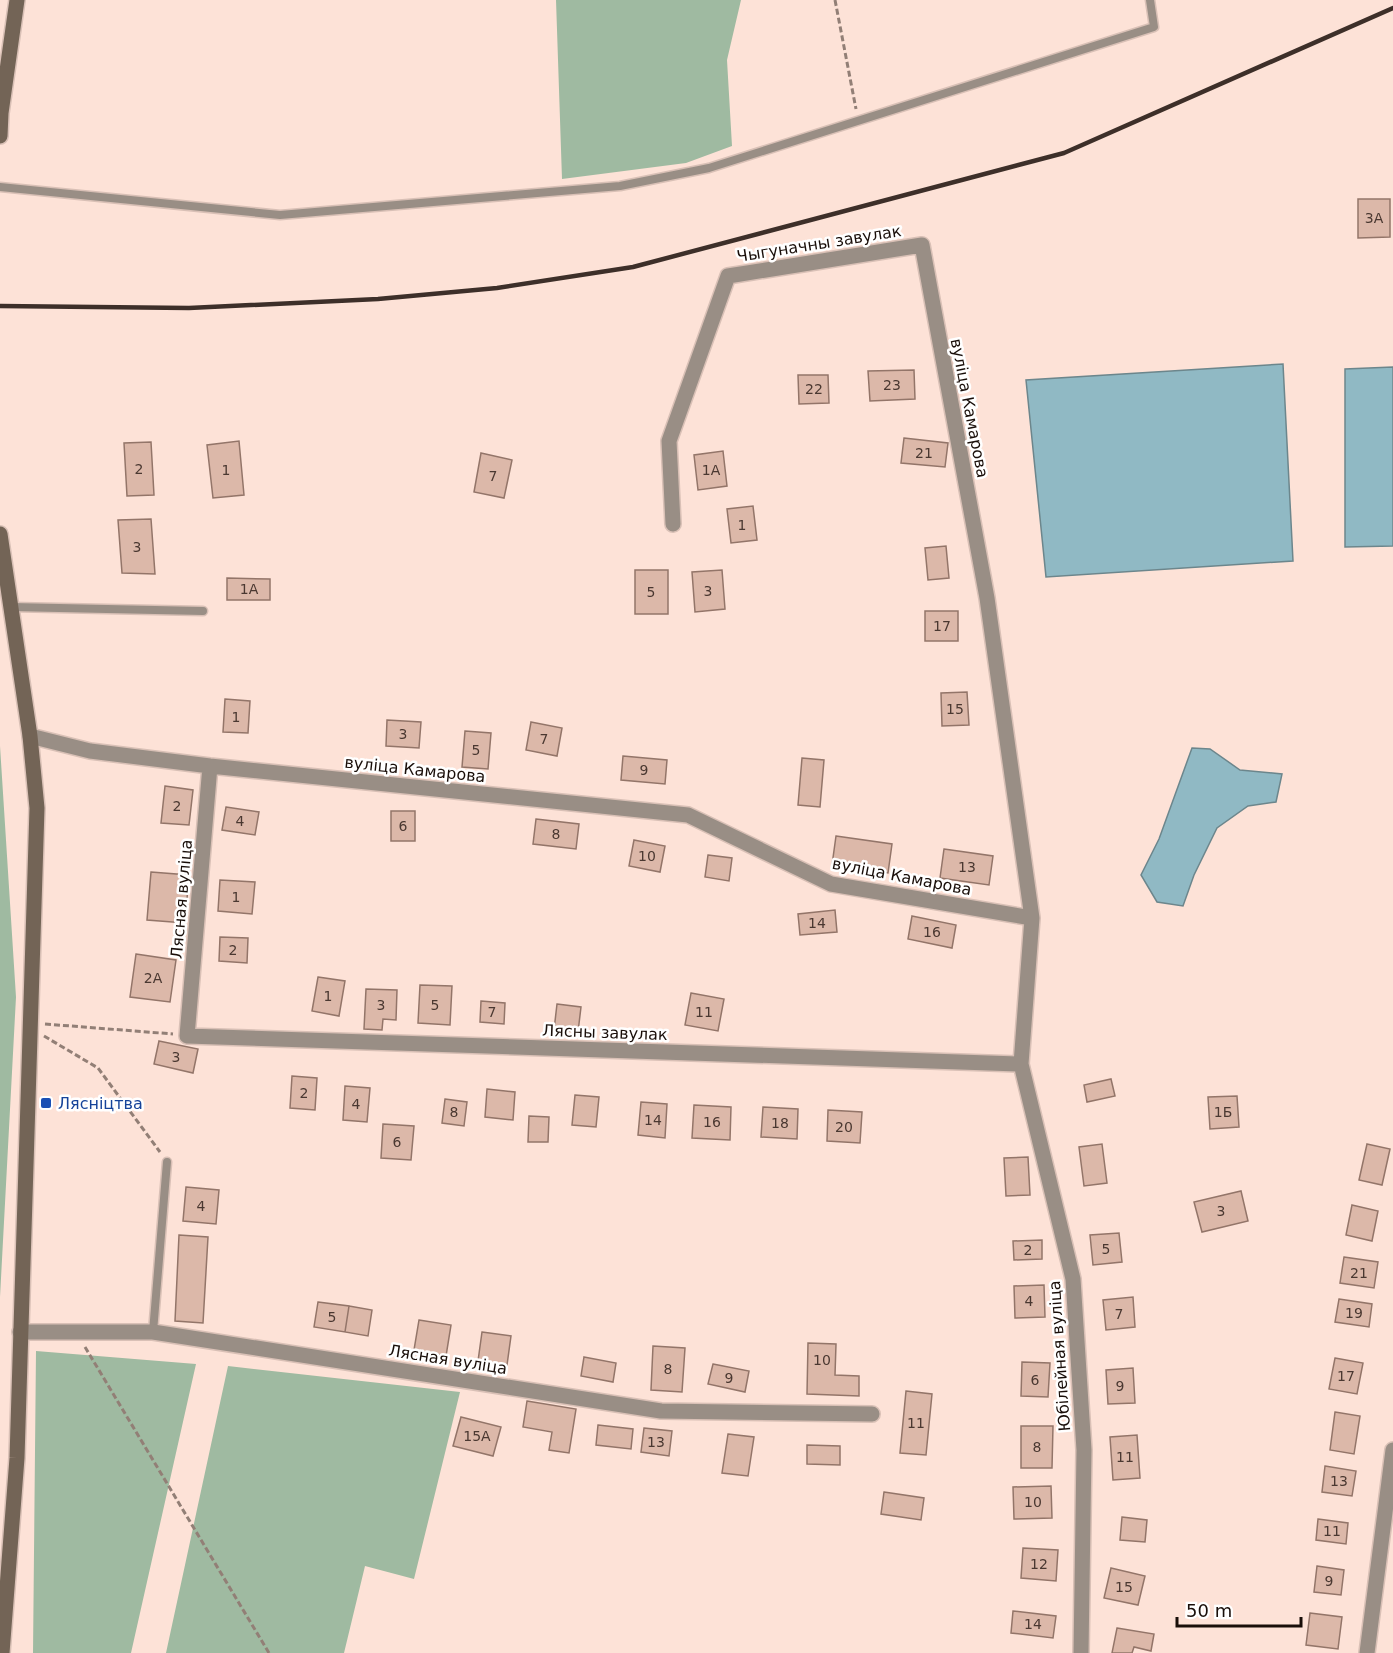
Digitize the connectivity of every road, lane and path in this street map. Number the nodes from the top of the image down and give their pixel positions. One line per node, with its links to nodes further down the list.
1 (17, 0): 5 (main road)
2 (835, 0): 4 (path)
3 (1150, 0): 4 (lane)
4 (858, 120): 6 (lane)
5 (0, 136)
6 (0, 187)
7 (922, 244): 8 (street, Чыгуначны завулак); 14 (street, вуліца Камарова)
8 (674, 524)
9 (0, 534): 10 (main road)
10 (11, 607): 11 (lane); 12 (main road)
11 (202, 611)
12 (30, 736): 13 (street, вуліца Камарова); 18 (main road)
13 (210, 766): 14 (street, вуліца Камарова); 15 (street, Лясная вуліца)
14 (1032, 918): 16 (street, Юбілейная вуліца)
15 (187, 1036): 16 (street, Лясны завулак); 17 (path)
16 (1021, 1064): 25 (street, Юбілейная вуліца)
17 (167, 1161): 19 (lane)
18 (20, 1332): 20 (street, Лясная вуліца); 23 (main road)
19 (153, 1332): 20 (street, Лясная вуліца); 21 (street, Лясная вуліца)
20 (76, 1333): 24 (path)
21 (872, 1414)
22 (1393, 1450): 26 (street)
23 (2, 1653)
24 (269, 1653)
25 (1081, 1653)
26 (1367, 1653)

